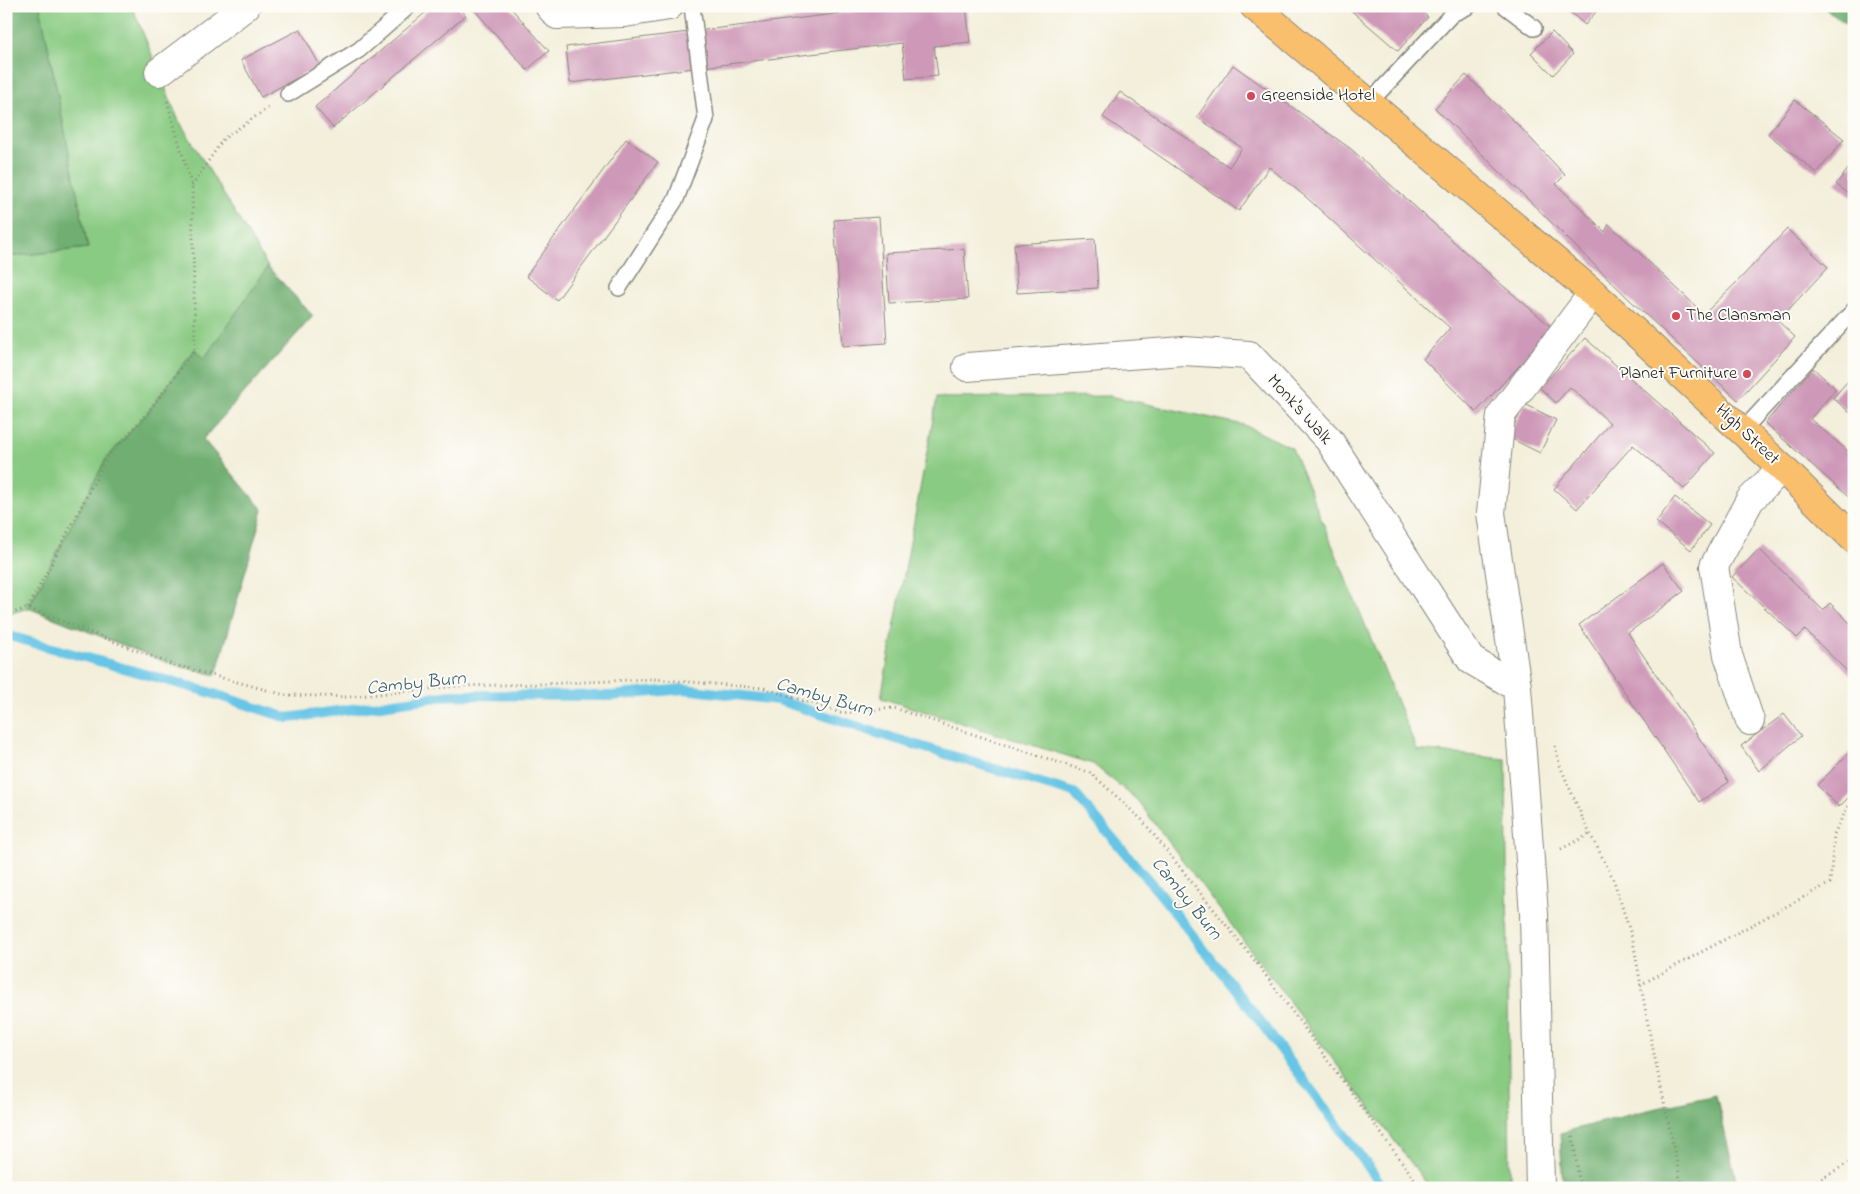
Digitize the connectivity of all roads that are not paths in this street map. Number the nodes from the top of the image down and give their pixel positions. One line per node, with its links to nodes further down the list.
1 (246, 6): 10 (street)
2 (409, 6): 11 (lane)
3 (549, 6): 4 (street)
4 (669, 6)
5 (692, 6): 13 (lane)
6 (1254, 6): 12 (main road, High Street)
7 (1469, 6): 12 (lane)
8 (1505, 6): 9 (lane)
9 (1534, 28)
10 (159, 72)
11 (288, 94)
12 (1369, 103): 14 (main road, High Street)
13 (618, 288)
14 (1593, 293): 17 (main road, High Street); 20 (street)
15 (1854, 310): 17 (lane)
16 (967, 367): 20 (street, Monk's Walk)
17 (1742, 430): 18 (main road, High Street)
18 (1782, 468): 19 (main road, High Street); 21 (street)
19 (1854, 539)
20 (1518, 687): 22 (street)
21 (1750, 721)
22 (1540, 1188)

